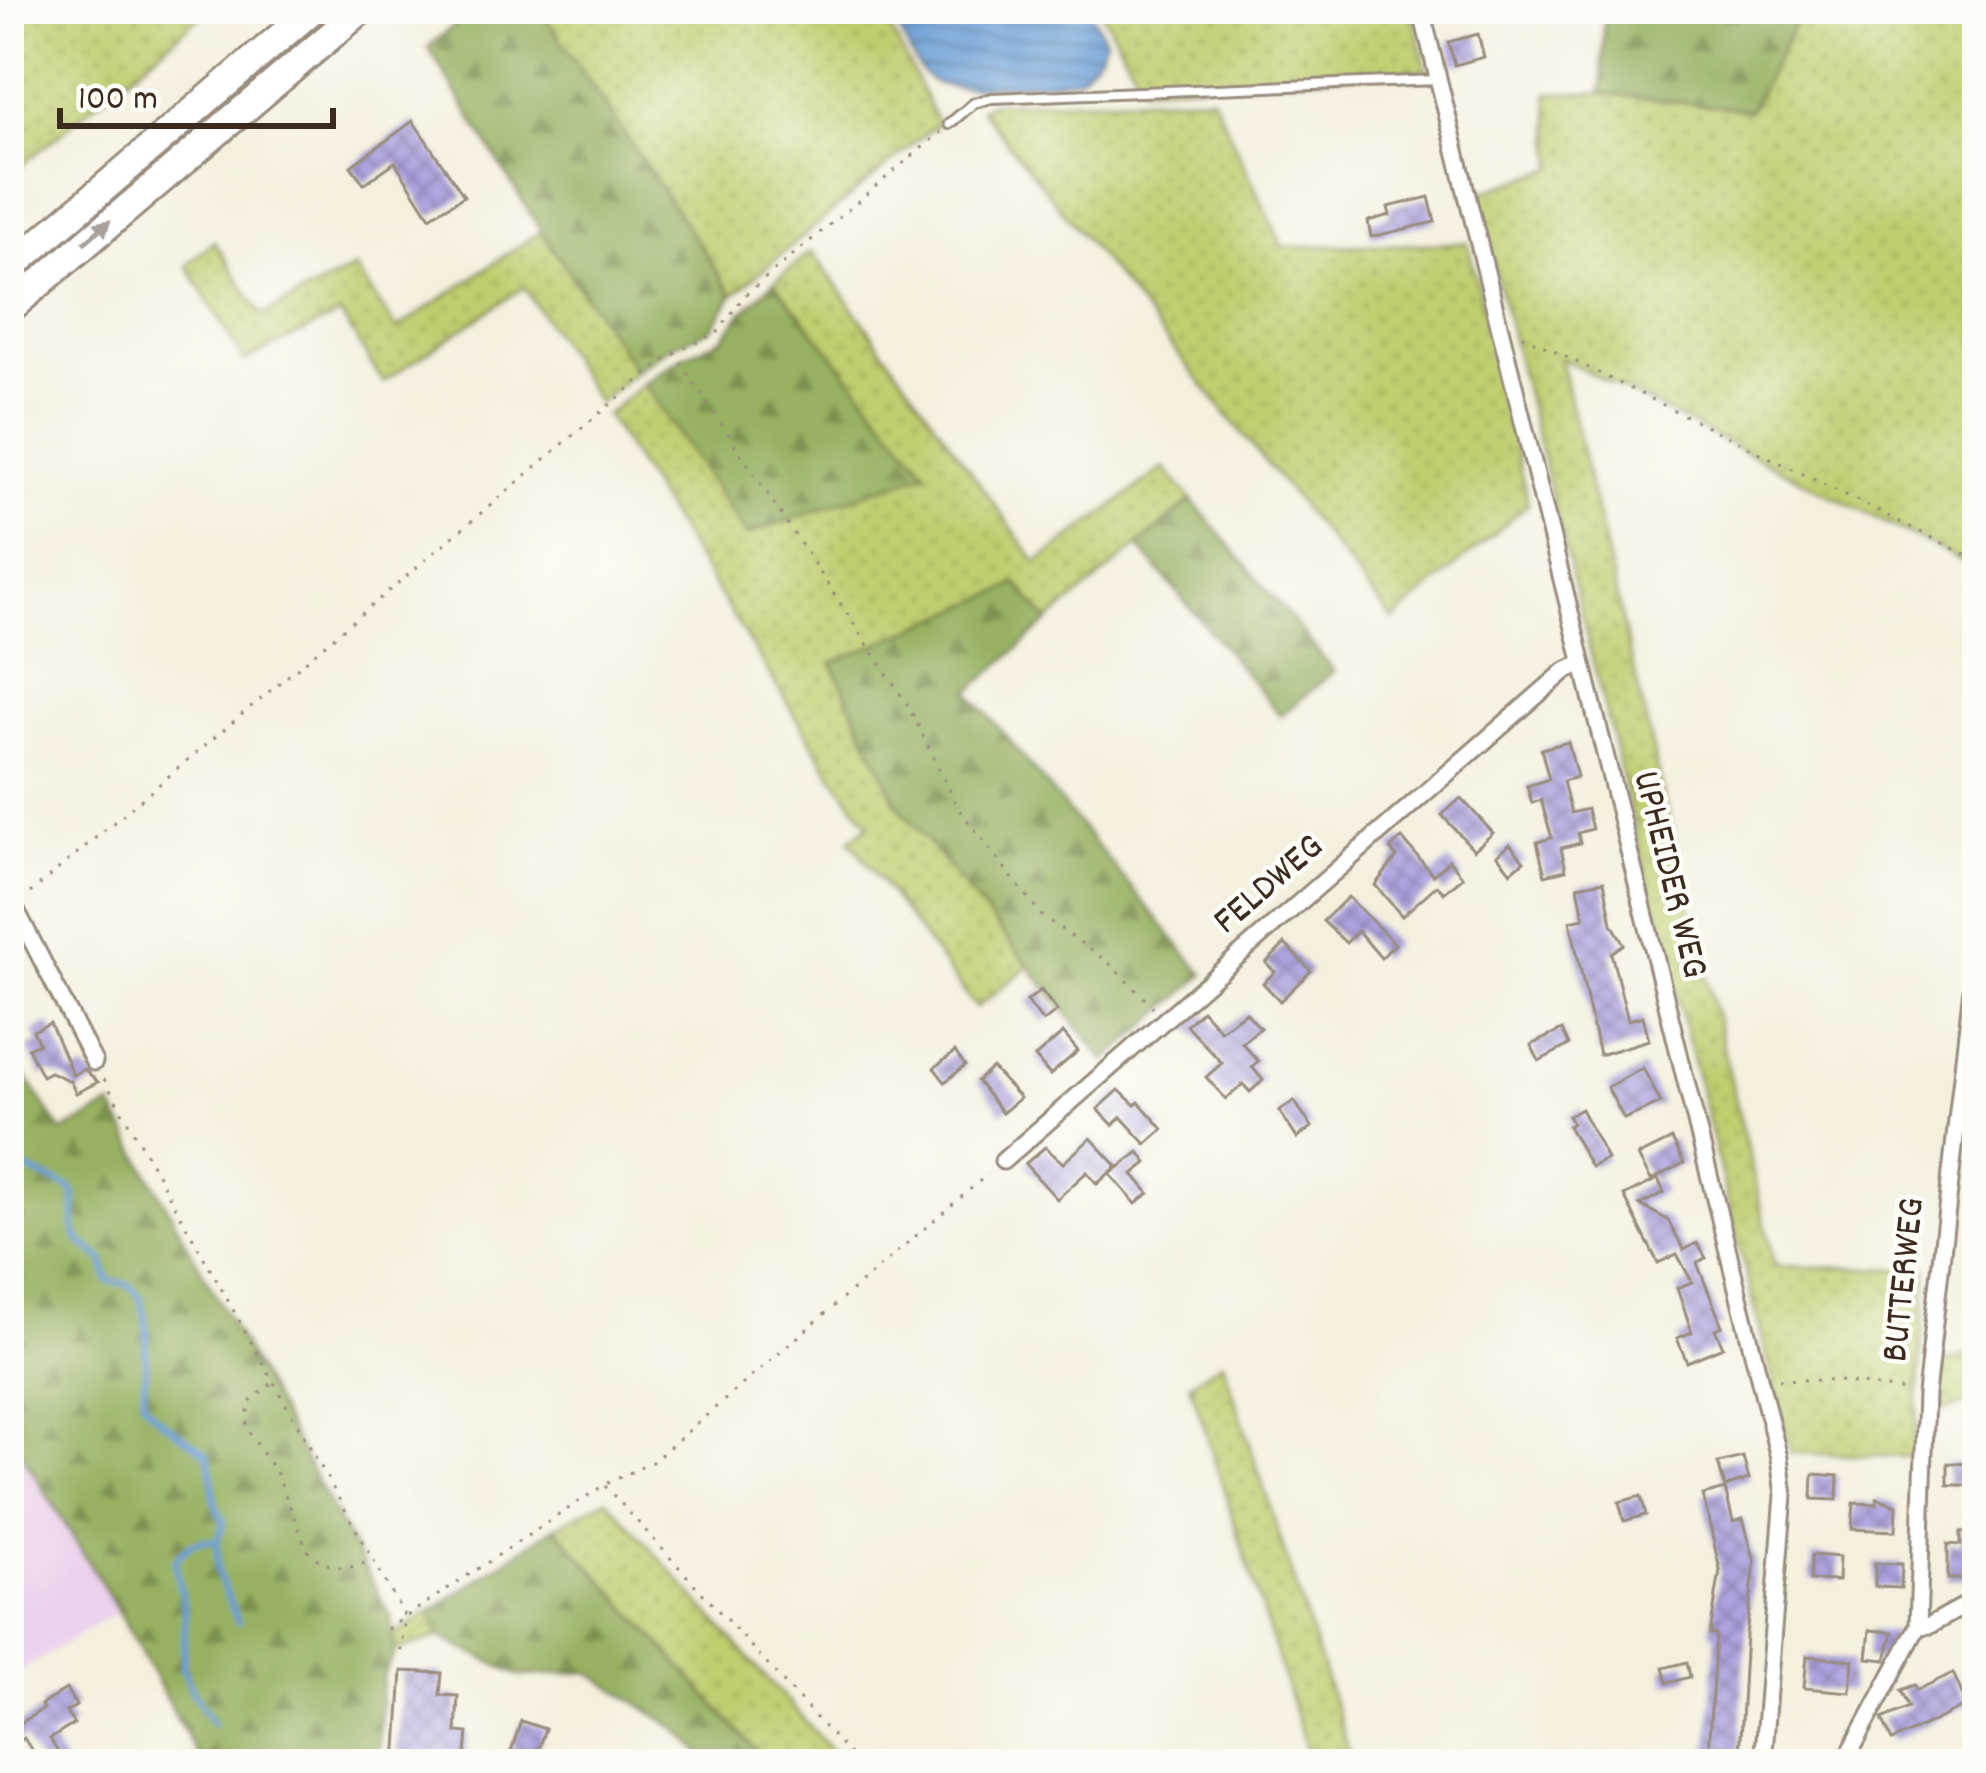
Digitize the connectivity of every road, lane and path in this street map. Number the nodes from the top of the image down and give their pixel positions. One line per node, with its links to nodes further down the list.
1 (313, 9): 6 (highway)
2 (362, 9): 7 (highway, one-way to 2)
3 (1421, 9): 4 (street, UPHEIDER WEG)
4 (1438, 80): 5 (lane); 8 (street, UPHEIDER WEG)
5 (950, 124): 9 (path)
6 (9, 269)
7 (9, 309)
8 (1500, 324): 10 (path); 11 (street, UPHEIDER WEG)
9 (674, 353): 12 (path); 14 (path)
10 (1977, 560)
11 (1581, 664): 14 (street, FELDWEG); 17 (street, UPHEIDER WEG)
12 (12, 901): 15 (street)
13 (1977, 944): 19 (street, BUTTERWEG)
14 (1167, 1021): 16 (street, FELDWEG)
15 (94, 1062): 18 (path)
16 (1003, 1161): 20 (path)
17 (1760, 1379): 19 (path); 28 (street, UPHEIDER WEG)
18 (273, 1383): 21 (path); 21 (path)
19 (1926, 1394): 24 (street, BUTTERWEG)
20 (604, 1485): 23 (path); 27 (path)
21 (370, 1560): 23 (path)
22 (1977, 1599): 24 (street)
23 (405, 1616): 25 (path); 26 (path)
24 (1918, 1626): 29 (street, BUTTERWEG)
25 (387, 1629)
26 (400, 1657)
27 (858, 1764)
28 (1762, 1764)
29 (1844, 1764)

